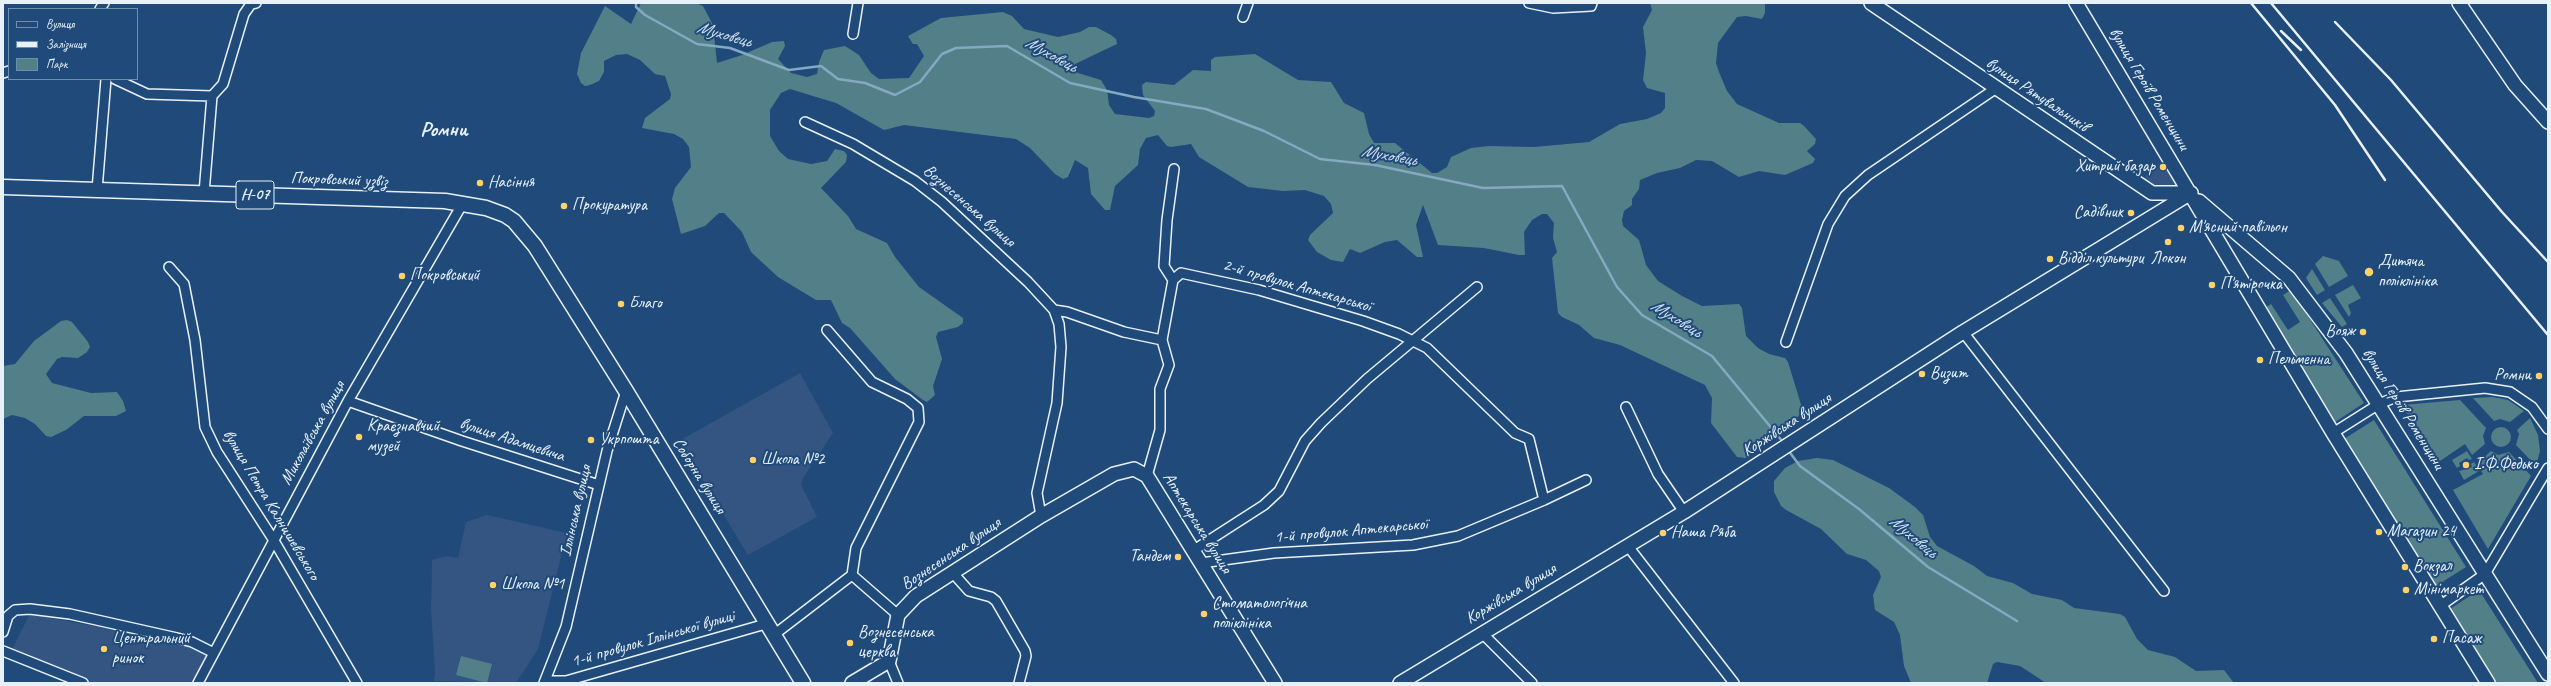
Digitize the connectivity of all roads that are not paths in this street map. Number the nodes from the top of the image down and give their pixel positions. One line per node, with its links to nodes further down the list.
1 (256, 3): 14 (street)
2 (858, 3): 10 (street)
3 (1248, 3): 9 (street)
4 (1529, 3): 5 (street)
5 (1592, 3)
6 (1871, 3): 13 (street, вулиця Рятувальників)
7 (2076, 3): 21 (street, вулиця Героїв Роменщини)
8 (2459, 3): 16 (street)
9 (1243, 17)
10 (853, 34)
11 (106, 80): 19 (street)
12 (117, 80): 14 (street)
13 (1995, 89): 21 (street, вулиця Рятувальників); 32 (street)
14 (212, 96): 20 (street)
15 (805, 122): 27 (street, Вознесенська вулиця)
16 (2548, 122)
17 (1174, 169): 25 (street)
18 (3, 187): 19 (main road, Покровський узвіз / Н-07)
19 (96, 190): 20 (main road, Покровський узвіз / Н-07)
20 (204, 193): 22 (main road, Покровський узвіз / Н-07)
21 (2190, 193): 29 (street, Коржівська вулиця); 35 (street, вулиця Героїв Роменщини); 38 (street, вулиця Героїв Роменщини)
22 (463, 203): 23 (main road, Покровський узвіз / Н-07); 34 (street, Миколаївська вулиця)
23 (505, 215): 33 (main road, Соборна вулиця / Н-07)
24 (169, 267): 47 (street, вулиця Петра Калнишевського)
25 (1173, 280): 30 (street); 31 (street, 2-й провулок Аптекарської)
26 (1477, 287): 31 (street)
27 (1054, 310): 30 (street); 46 (street, Вознесенська вулиця)
28 (827, 330): 52 (street)
29 (1963, 332): 45 (street, Коржівська вулиця); 54 (street)
30 (1162, 340): 41 (street)
31 (1412, 341): 44 (street); 49 (street)
32 (1786, 342)
33 (626, 391): 43 (street, Іллінська вулиця); 58 (main road, Соборна вулиця / Н-07)
34 (348, 401): 43 (street, вулиця Адамцевича); 47 (street, Миколаївська вулиця)
35 (2379, 404): 37 (street); 38 (street); 53 (street, вулиця Героїв Роменщини)
36 (1626, 407): 45 (street)
37 (2548, 430)
38 (2333, 434): 55 (street, вулиця Героїв Роменщини)
39 (2548, 468): 53 (street)
40 (1134, 469): 41 (street, Аптекарська вулиця); 46 (street, Вознесенська вулиця)
41 (1147, 476): 49 (street, Аптекарська вулиця)
42 (1586, 480): 44 (street, 1-й провулок Аптекарської)
43 (599, 485): 65 (street, Іллінська вулиця)
44 (1544, 500): 50 (street, 1-й провулок Аптекарської)
45 (1684, 512): 48 (street, Коржівська вулиця)
46 (1041, 516): 51 (street, Вознесенська вулиця)
47 (273, 539): 62 (street, Миколаївська вулиця); 68 (street, вулиця Петра Калнишевського)
48 (1627, 545): 60 (street, Коржівська вулиця); 76 (street)
49 (1194, 550): 50 (street, Аптекарська вулиця)
50 (1201, 564): 73 (street, Аптекарська вулиця)
51 (952, 572): 57 (street, Вознесенська вулиця); 72 (street)
52 (852, 574): 57 (street); 58 (street)
53 (2485, 574): 55 (street); 64 (street, вулиця Героїв Роменщини)
54 (2164, 591)
55 (2440, 606): 77 (street, вулиця Героїв Роменщини)
56 (5, 615): 59 (street); 62 (street)
57 (898, 615): 63 (street, Вознесенська вулиця)
58 (772, 629): 65 (street, 1-й провулок Іллінської вулиці); 69 (main road, Соборна вулиця / Н-07)
59 (3, 632)
60 (1482, 633): 74 (street, Коржівська вулиця); 75 (street)
61 (3, 651): 66 (street)
62 (214, 653): 67 (street, Миколаївська вулиця)
63 (889, 661): 70 (street); 71 (street)
64 (2548, 674)
65 (545, 682)
66 (82, 683)
67 (198, 683)
68 (357, 683)
69 (803, 683)
70 (852, 683)
71 (898, 683)
72 (1020, 683)
73 (1275, 683)
74 (1400, 683)
75 (1532, 683)
76 (1734, 683)
77 (2488, 683)

